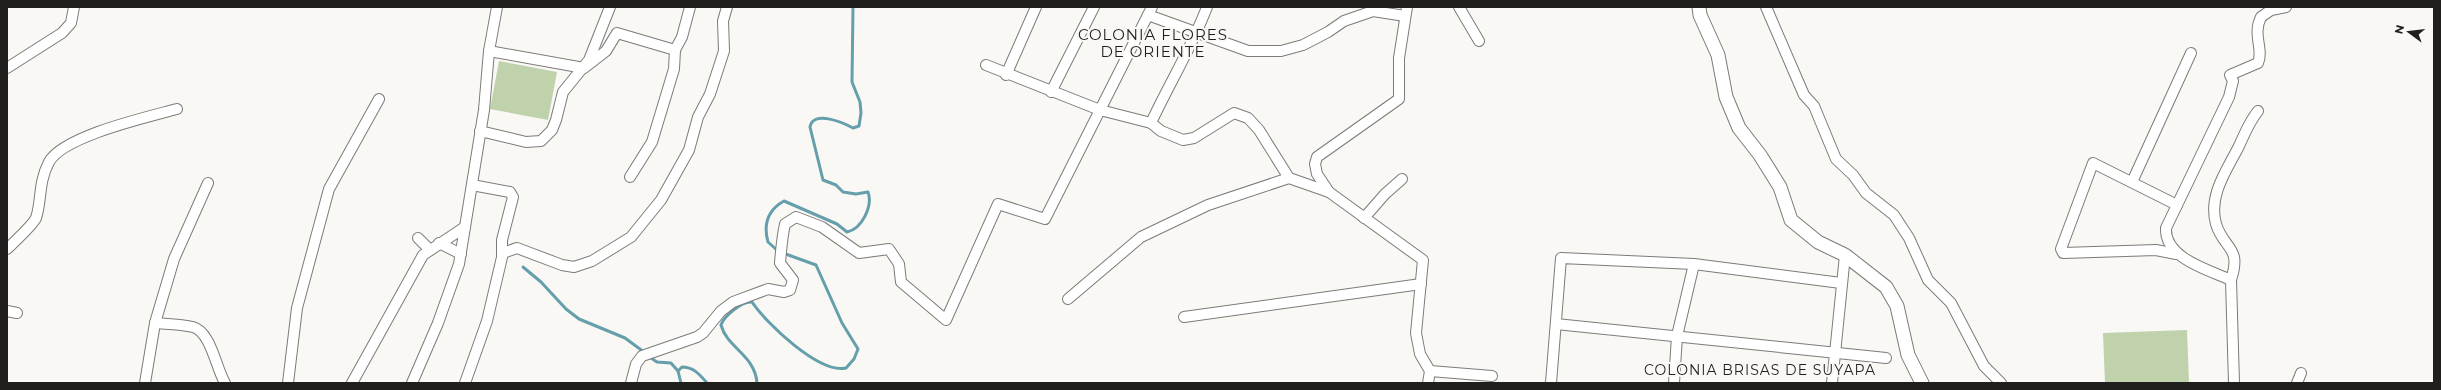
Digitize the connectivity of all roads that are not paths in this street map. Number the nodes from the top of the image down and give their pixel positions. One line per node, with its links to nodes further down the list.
1 (74, 7): 21 (street)
2 (497, 7): 18 (street)
3 (610, 7): 22 (street)
4 (690, 7): 17 (street)
5 (727, 7): 47 (street)
6 (1036, 7): 23 (street)
7 (1094, 7): 24 (street)
8 (1207, 7): 15 (street)
9 (1459, 7): 16 (street)
10 (1698, 7): 48 (street)
11 (1766, 7): 75 (street)
12 (2284, 8): 38 (street)
13 (1150, 11): 15 (street); 27 (street)
14 (1406, 12): 15 (street); 37 (street)
15 (1198, 32): 29 (street)
16 (1479, 41)
17 (675, 50): 22 (street); 31 (street)
18 (488, 51): 22 (street); 30 (street)
19 (2191, 53): 34 (street)
20 (986, 65): 23 (street)
21 (7, 68)
22 (584, 68): 30 (street)
23 (1006, 75): 24 (street)
24 (1051, 92): 27 (street)
25 (379, 99): 65 (street)
26 (177, 109): 43 (street)
27 (1100, 110): 29 (street); 69 (street)
28 (2258, 111): 50 (street)
29 (1151, 123): 32 (street)
30 (480, 131): 36 (street)
31 (630, 178)
32 (1289, 178): 37 (street); 53 (street)
33 (1402, 179): 39 (street)
34 (2132, 182): 38 (street); 46 (street)
35 (208, 183): 55 (street)
36 (472, 185): 40 (street); 47 (street)
37 (1329, 192): 39 (street)
38 (2177, 205): 46 (street)
39 (1364, 218): 52 (street)
40 (465, 227): 42 (street); 45 (street)
41 (418, 238): 44 (street)
42 (439, 243): 44 (street); 45 (street)
43 (7, 249)
44 (430, 250): 66 (street)
45 (461, 254): 67 (street)
46 (2176, 254): 50 (street)
47 (502, 255): 68 (street)
48 (1845, 255): 51 (street); 74 (street)
49 (1694, 264): 51 (street); 56 (street); 57 (street)
50 (2231, 280): 76 (street)
51 (1841, 283): 58 (street)
52 (1421, 284): 54 (street); 60 (street)
53 (1068, 299)
54 (1184, 317)
55 (155, 323): 63 (street); 64 (street)
56 (1556, 324): 57 (street); 71 (street)
57 (1677, 336): 58 (street); 72 (street)
58 (1834, 353): 59 (street); 73 (street)
59 (1886, 358)
60 (1430, 371): 62 (street); 70 (street)
61 (2301, 373): 77 (street)
62 (1492, 376)
63 (145, 383)
64 (225, 383)
65 (288, 383)
66 (352, 383)
67 (412, 383)
68 (465, 383)
69 (631, 383)
70 (1428, 383)
71 (1551, 383)
72 (1674, 383)
73 (1832, 383)
74 (1922, 383)
75 (2001, 383)
76 (2234, 383)
77 (2297, 383)

